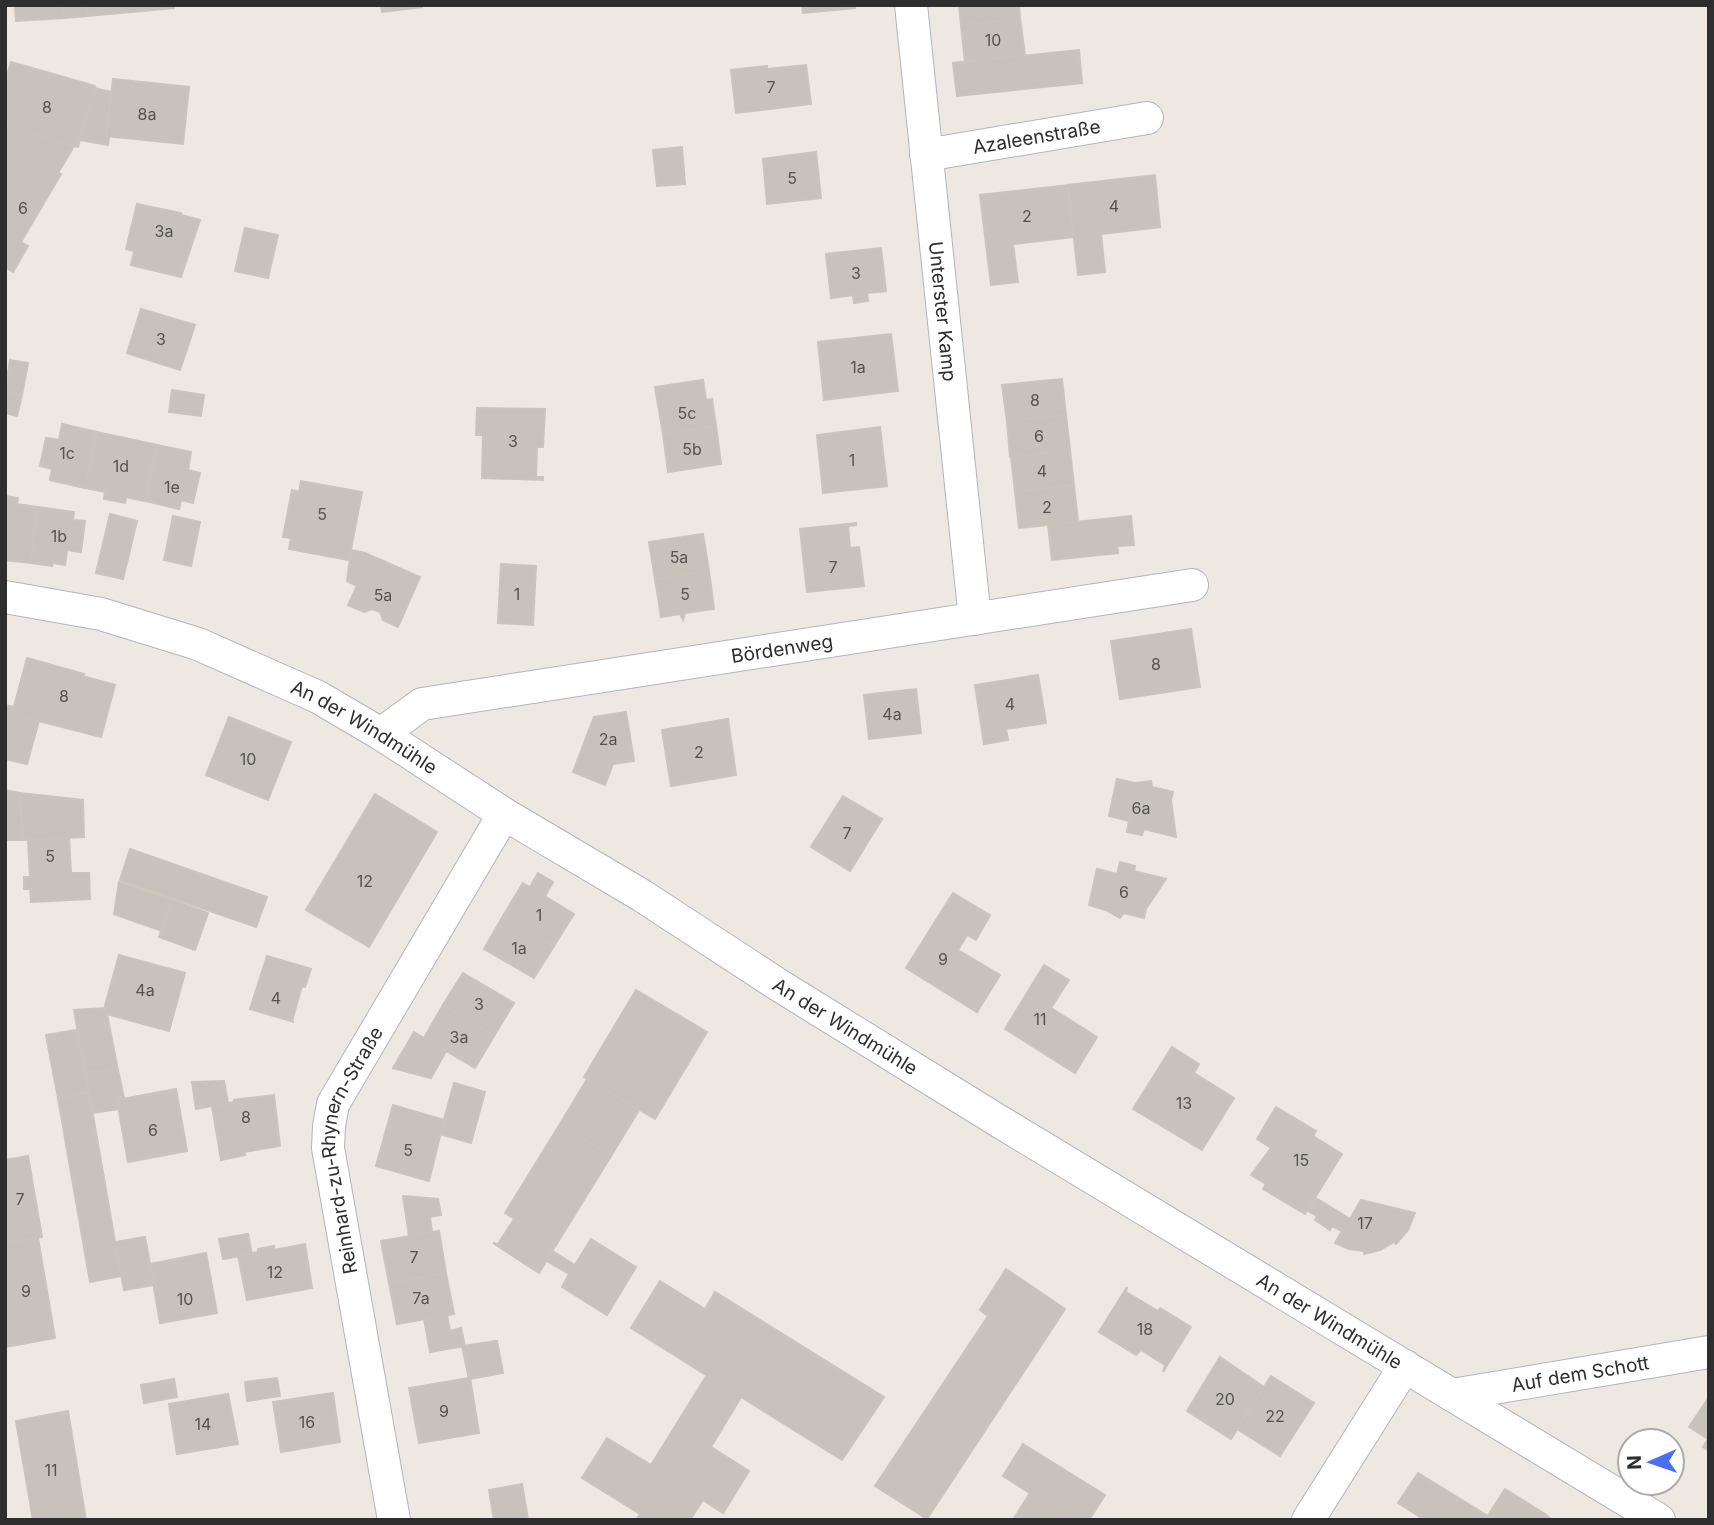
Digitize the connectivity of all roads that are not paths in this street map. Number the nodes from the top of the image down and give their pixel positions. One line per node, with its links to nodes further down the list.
1 (911, 5): 3 (street, Unterster Kamp)
2 (1147, 118): 3 (street, Azaleenstraße)
3 (926, 155): 6 (street, Unterster Kamp)
4 (1192, 585): 6 (street, Bördenweg)
5 (5, 597): 7 (street, An der Windmühle)
6 (975, 618): 7 (street, Bördenweg)
7 (381, 734): 8 (street, An der Windmühle)
8 (504, 814): 10 (street, An der Windmühle); 12 (street, Reinhard-zu-Rhynern-Straße)
9 (1709, 1352): 11 (street, Auf dem Schott)
10 (1405, 1366): 11 (street, An der Windmühle); 13 (street)
11 (1452, 1395): 14 (street, An der Windmühle)
12 (394, 1520)
13 (1308, 1520)
14 (1659, 1520)

